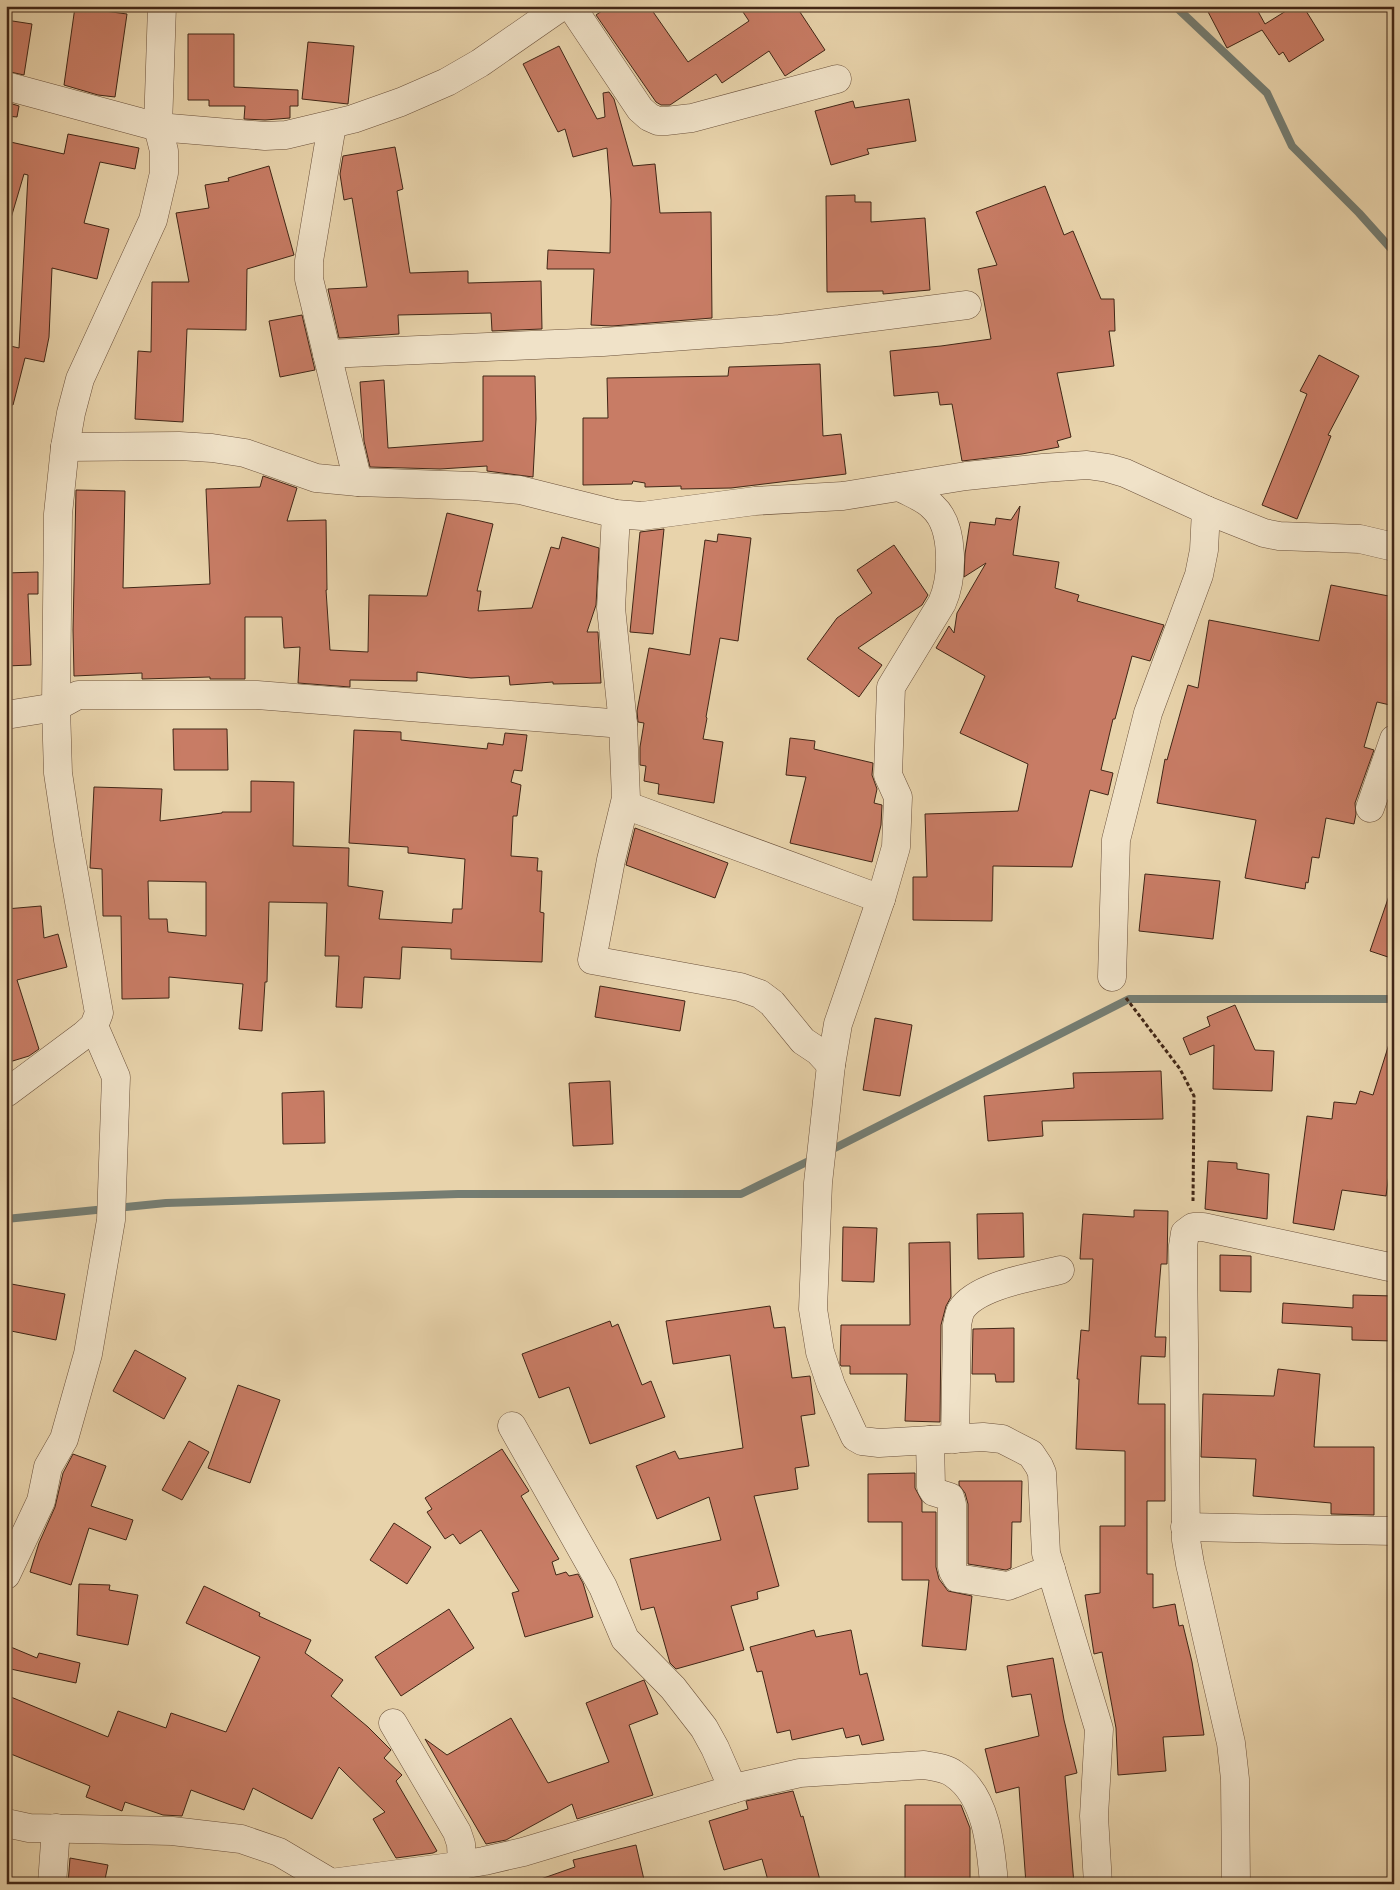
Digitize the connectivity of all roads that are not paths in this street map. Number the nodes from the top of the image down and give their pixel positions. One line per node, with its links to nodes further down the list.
1 (162, 6): 7 (street)
2 (562, 6): 6 (street)
3 (571, 6): 4 (street)
4 (837, 79)
5 (8, 91): 7 (street)
6 (332, 125): 7 (street); 9 (street)
7 (158, 127): 10 (street)
8 (967, 306): 9 (street)
9 (327, 354): 11 (street)
10 (64, 447): 11 (street); 16 (street)
11 (358, 482): 14 (street)
12 (900, 487): 13 (street); 14 (street); 22 (street)
13 (1206, 510): 15 (street); 23 (street)
14 (616, 514): 18 (street)
15 (1394, 547)
16 (56, 707): 17 (street); 18 (street); 24 (street)
17 (6, 715)
18 (622, 724): 20 (street)
19 (1394, 739): 21 (street)
20 (625, 805): 22 (street); 25 (street)
21 (1370, 808)
22 (881, 899): 25 (street)
23 (1117, 984)
24 (94, 1026): 26 (street); 34 (street)
25 (831, 1065): 30 (street)
26 (6, 1093)
27 (1393, 1266): 31 (street)
28 (1060, 1270): 30 (street)
29 (512, 1426): 36 (street)
30 (943, 1439): 33 (street); 33 (street)
31 (1186, 1528): 32 (street); 44 (street)
32 (1394, 1531)
33 (1051, 1569): 43 (street)
34 (6, 1575)
35 (392, 1723): 39 (street)
36 (733, 1789): 39 (street); 42 (street)
37 (6, 1823): 38 (street)
38 (56, 1828): 40 (street); 41 (street)
39 (462, 1865): 40 (street)
40 (332, 1883)
41 (52, 1884)
42 (994, 1884)
43 (1098, 1884)
44 (1236, 1884)

